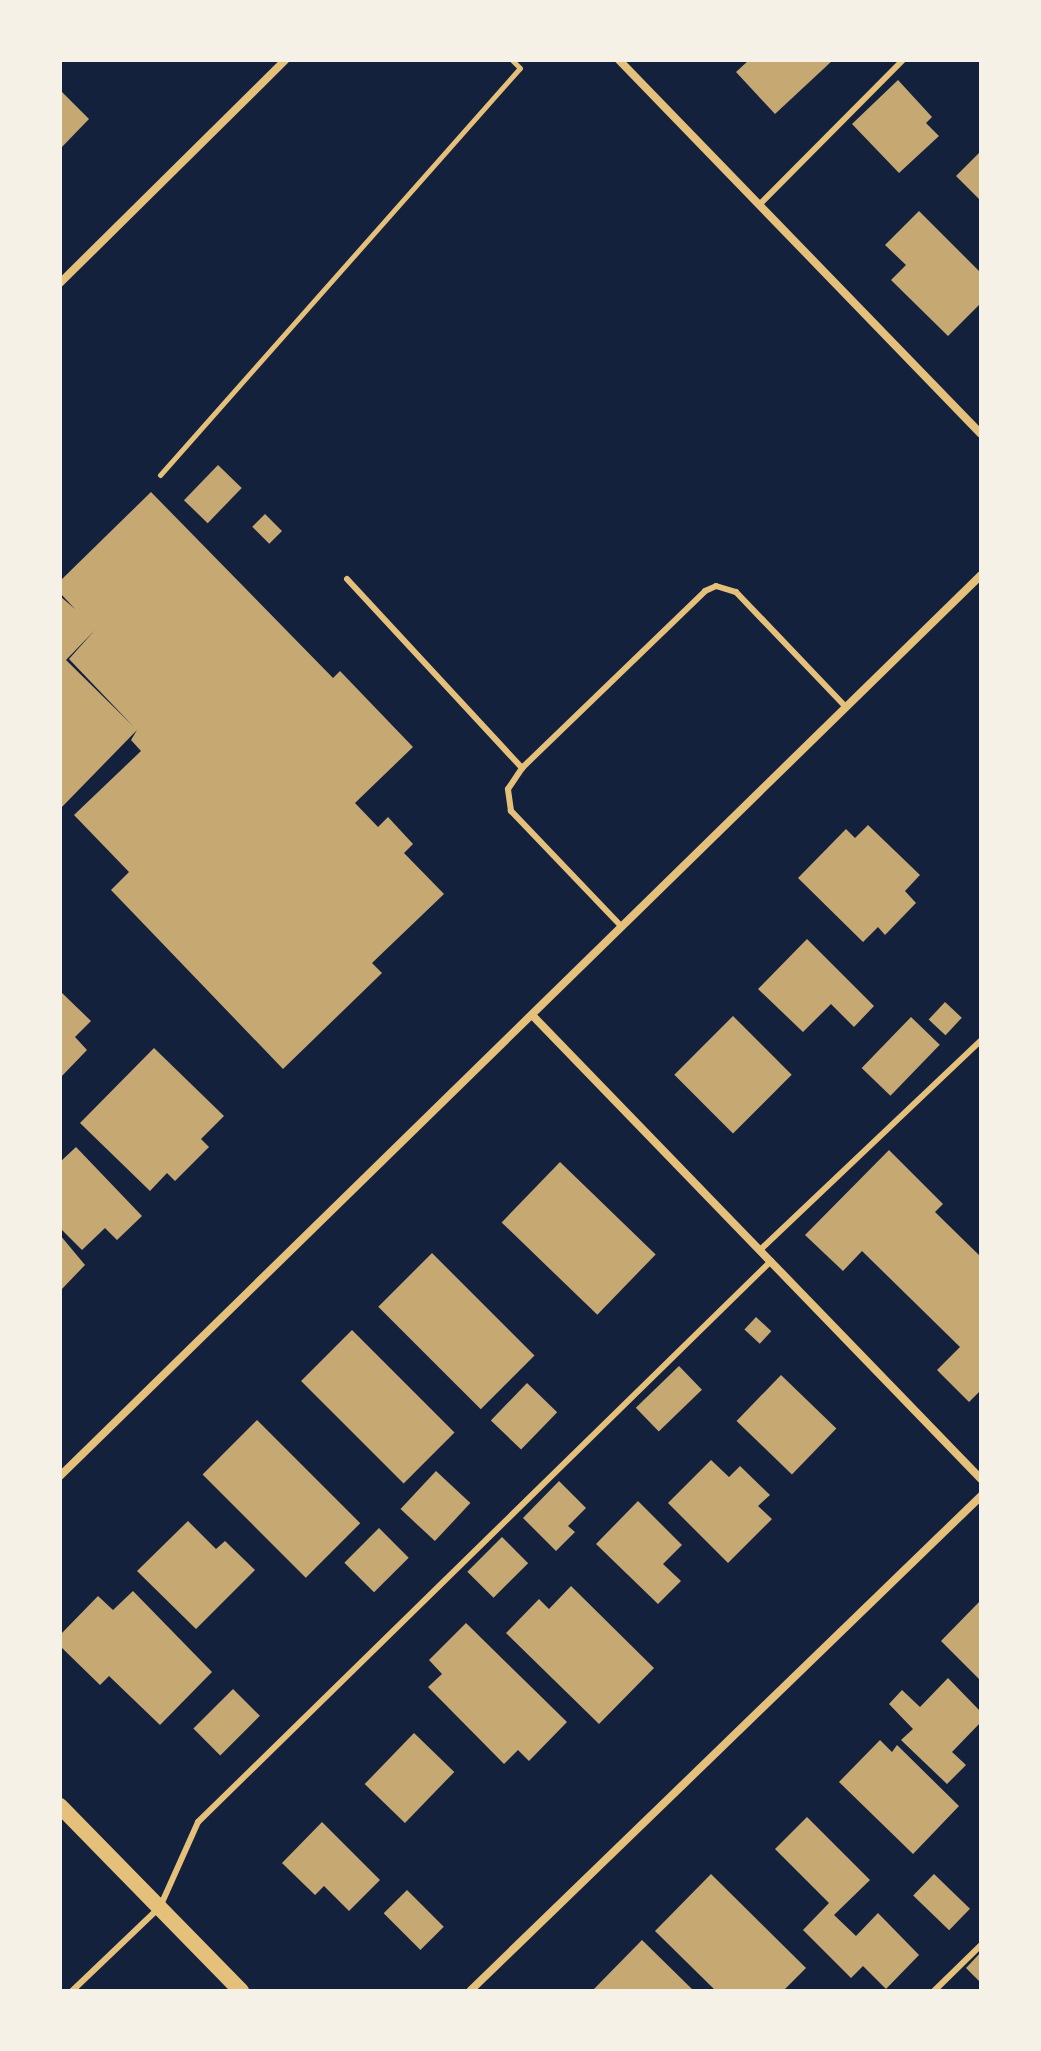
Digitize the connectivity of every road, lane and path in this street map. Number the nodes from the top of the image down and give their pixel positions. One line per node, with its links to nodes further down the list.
1 (285, 60): 6 (street)
2 (512, 60): 8 (path)
3 (619, 60): 5 (street)
4 (903, 60): 5 (lane)
5 (759, 205): 7 (street)
6 (60, 283)
7 (981, 434)
8 (160, 475)
9 (981, 575): 11 (street)
10 (347, 579): 12 (lane)
11 (846, 707): 12 (lane); 13 (street)
12 (522, 768): 13 (lane)
13 (622, 927): 14 (street)
14 (532, 1015): 16 (street); 18 (street)
15 (981, 1040): 16 (lane)
16 (760, 1250): 17 (street)
17 (771, 1261): 19 (street); 22 (lane)
18 (60, 1476)
19 (981, 1479)
20 (981, 1496): 26 (street)
21 (60, 1806): 22 (main road)
22 (160, 1907): 24 (lane); 25 (main road)
23 (981, 1945): 27 (lane)
24 (72, 1991)
25 (241, 1991)
26 (470, 1991)
27 (934, 1991)

